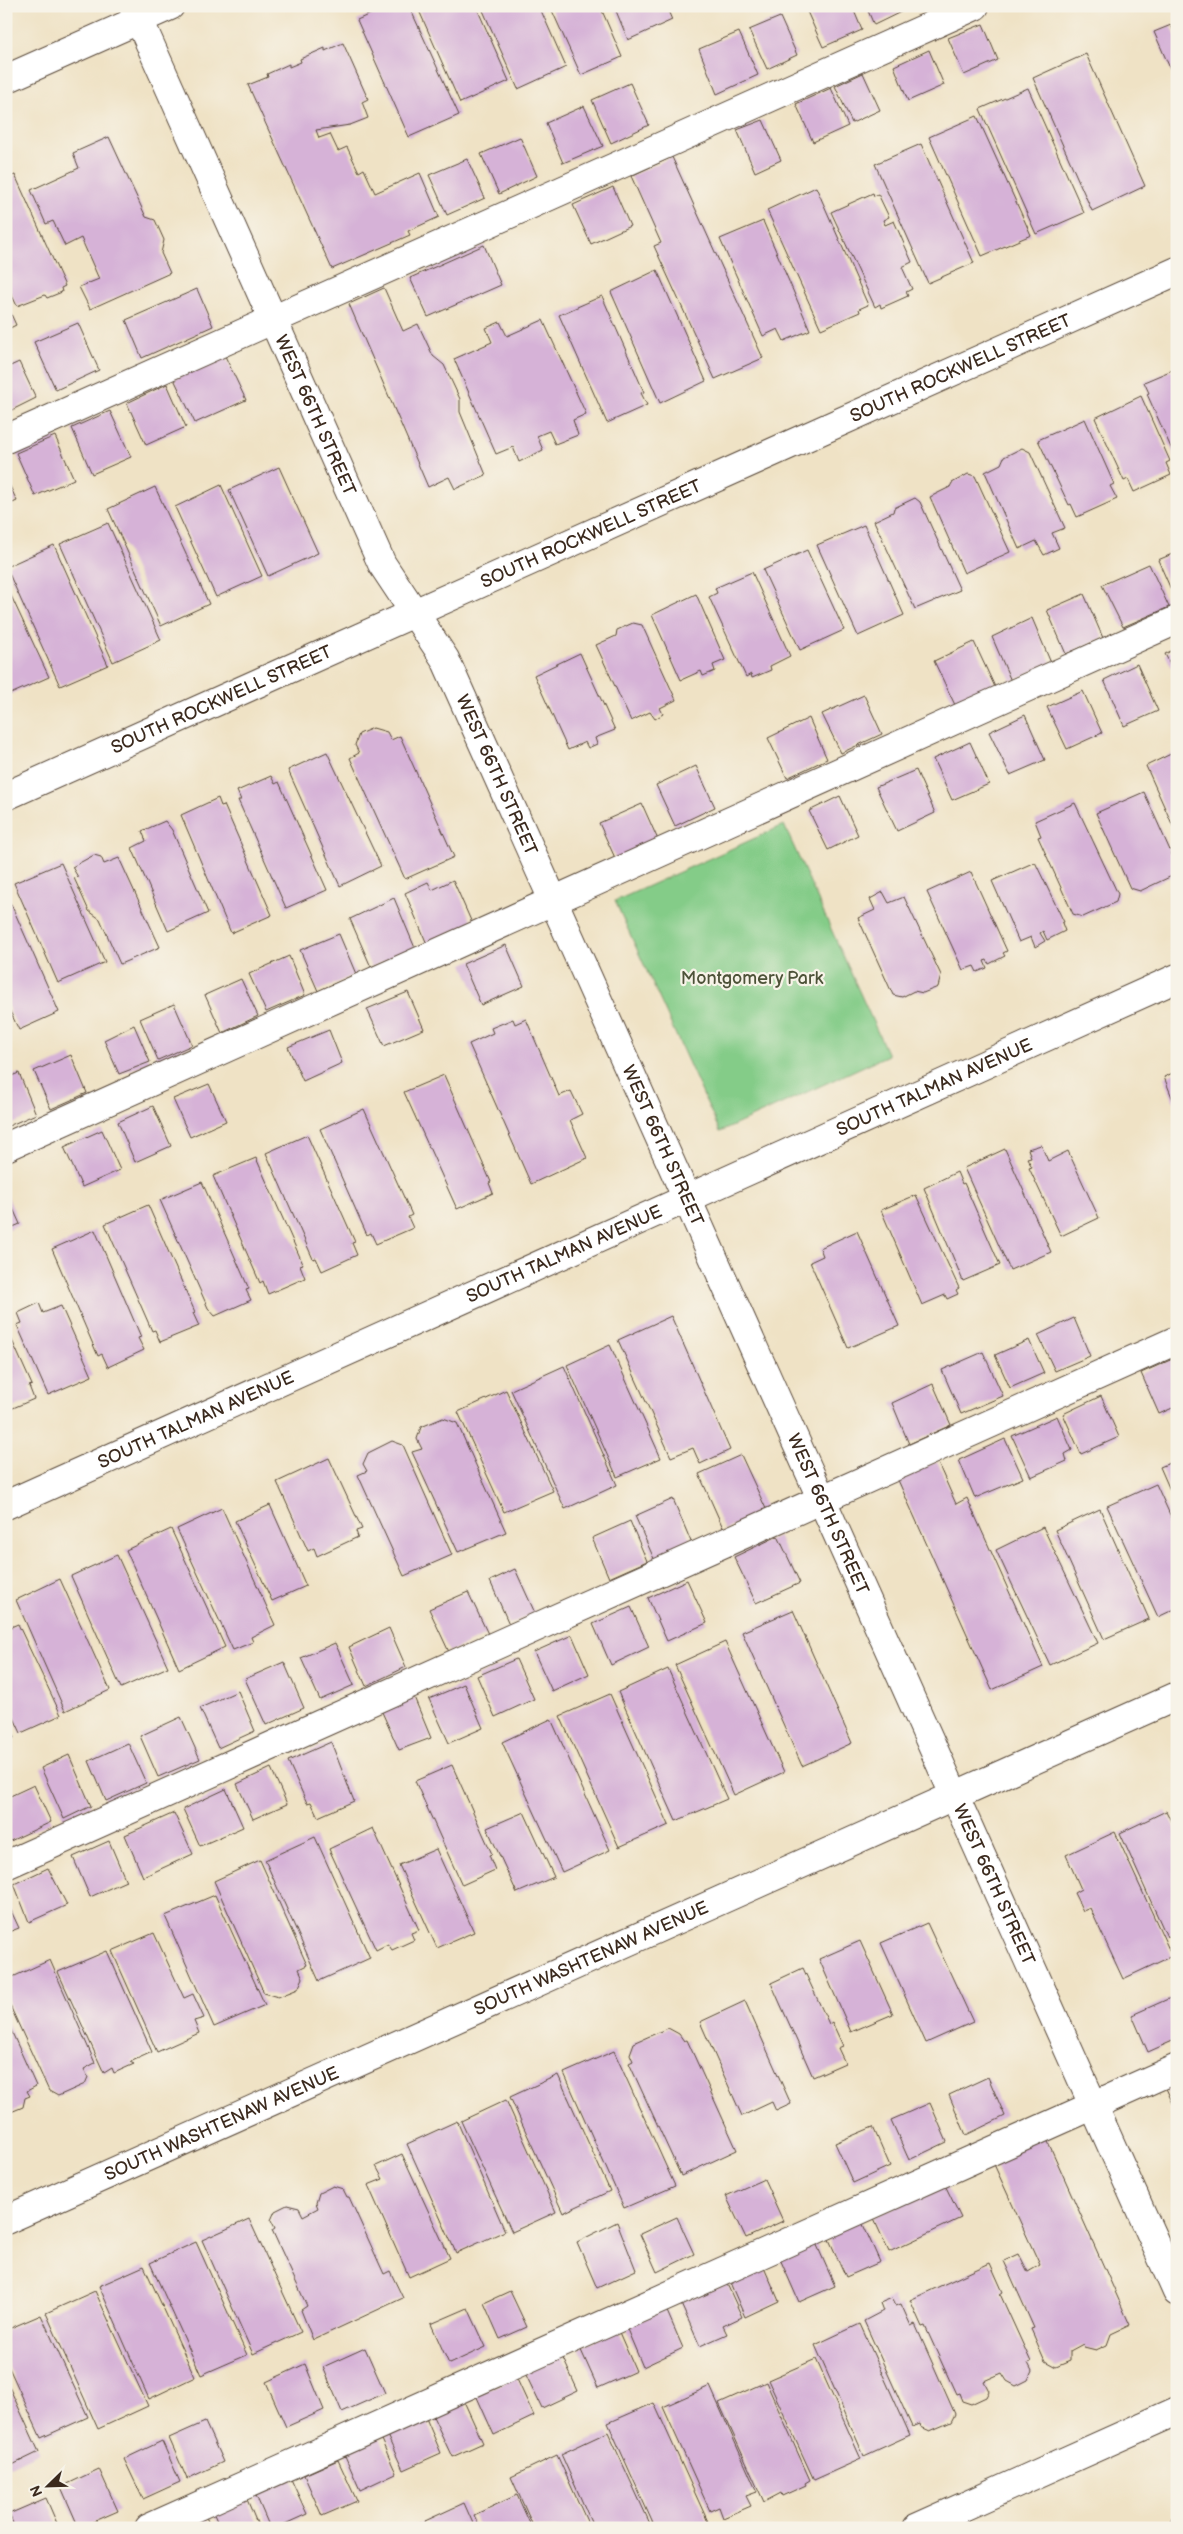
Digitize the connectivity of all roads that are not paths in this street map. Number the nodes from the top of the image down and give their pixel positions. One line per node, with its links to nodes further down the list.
1 (170, 6): 3 (street)
2 (975, 6): 6 (street)
3 (136, 13): 4 (street); 6 (street, WEST 66TH STREET)
4 (6, 79)
5 (1177, 271): 8 (street, SOUTH ROCKWELL STREET)
6 (274, 320): 7 (street); 8 (street, WEST 66TH STREET)
7 (6, 439)
8 (414, 613): 10 (street, SOUTH ROCKWELL STREET); 11 (street, WEST 66TH STREET)
9 (1177, 620): 11 (street)
10 (6, 796)
11 (553, 902): 13 (street); 14 (street, WEST 66TH STREET)
12 (1177, 978): 14 (street, SOUTH TALMAN AVENUE)
13 (6, 1147)
14 (686, 1199): 16 (street, WEST 66TH STREET); 17 (street, SOUTH TALMAN AVENUE)
15 (1177, 1340): 16 (street)
16 (821, 1500): 19 (street, WEST 66TH STREET); 20 (street)
17 (6, 1505)
18 (1177, 1696): 19 (street, SOUTH WASHTENAW AVENUE)
19 (954, 1796): 22 (street, WEST 66TH STREET); 23 (street, SOUTH WASHTENAW AVENUE)
20 (6, 1865)
21 (1177, 2068): 22 (street)
22 (1093, 2105): 24 (street, WEST 66TH STREET); 26 (street)
23 (6, 2220)
24 (1177, 2292)
25 (1177, 2411): 27 (street)
26 (149, 2528)
27 (916, 2528)

